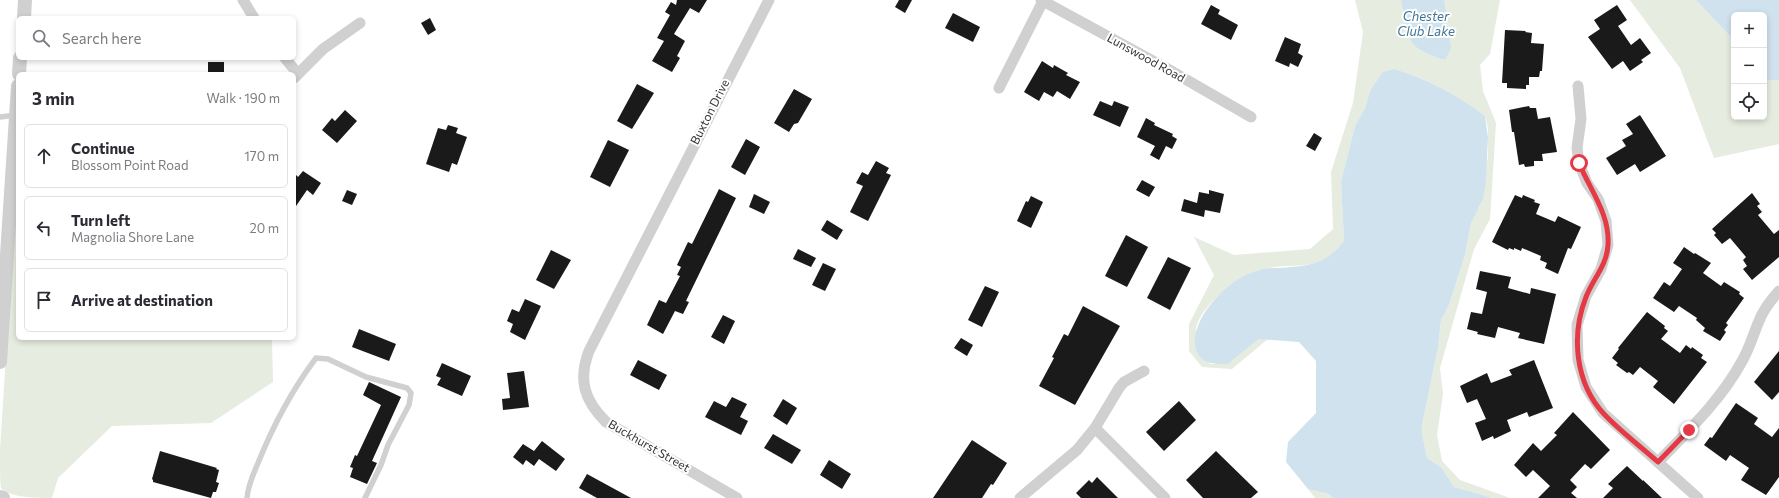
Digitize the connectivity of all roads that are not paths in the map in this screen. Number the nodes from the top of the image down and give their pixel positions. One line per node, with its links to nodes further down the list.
1 (25, 0): 5 (street)
2 (243, 0): 6 (street)
3 (769, 0): 18 (street, Buxton Drive)
4 (1042, 1): 14 (street); 17 (street, Lunswood Road)
5 (24, 16)
6 (253, 16)
7 (360, 23): 12 (street)
8 (20, 60): 10 (street)
9 (286, 60): 11 (street)
10 (19, 72)
11 (294, 72)
12 (296, 76)
13 (1578, 86): 24 (street)
14 (999, 88)
15 (16, 115): 16 (lane); 20 (street)
16 (0, 117)
17 (1251, 117)
18 (653, 224): 29 (street, Buckhurst Street)
19 (1779, 291): 24 (street)
20 (2, 294): 21 (street)
21 (0, 362)
22 (1144, 371): 23 (street)
23 (1095, 428): 30 (street); 31 (street)
24 (1658, 462): 32 (street)
25 (0, 497): 26 (street)
26 (3, 498)
27 (247, 498): 28 (lane)
28 (365, 498)
29 (737, 498)
30 (1020, 498)
31 (1165, 498)
32 (1698, 498)

